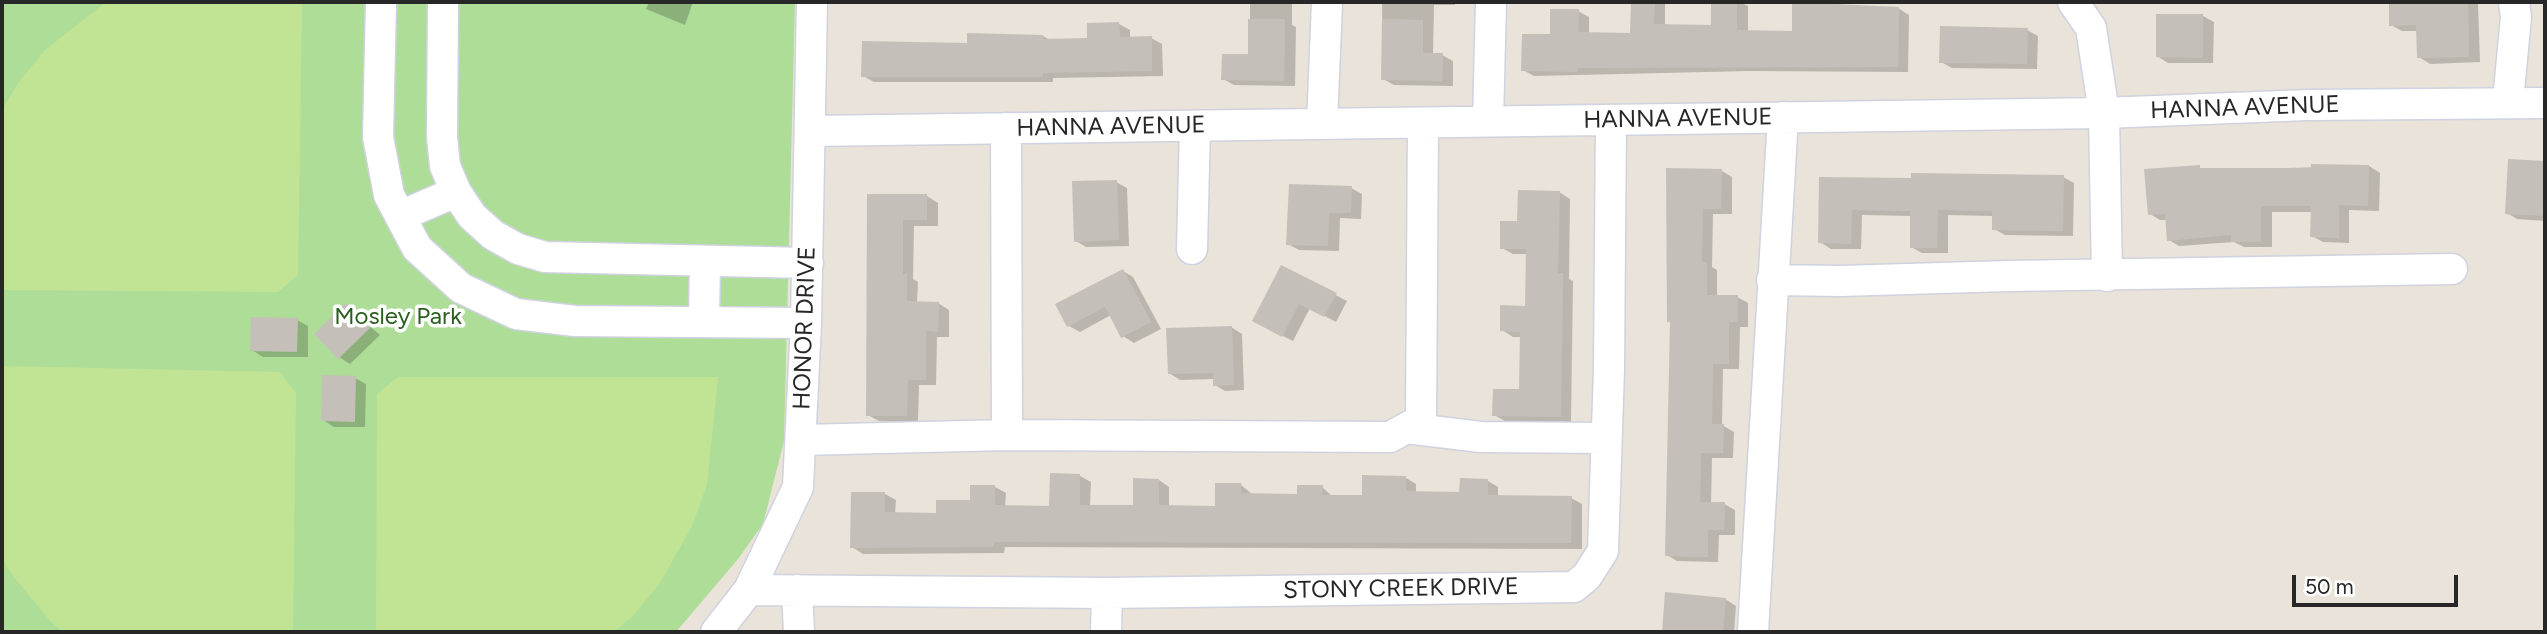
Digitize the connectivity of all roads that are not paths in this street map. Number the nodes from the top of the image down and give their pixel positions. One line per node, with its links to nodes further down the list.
1 (381, 2): 20 (street)
2 (443, 2): 19 (street)
3 (812, 2): 18 (street, HONOR DRIVE)
4 (1327, 2): 14 (street)
5 (1491, 2): 13 (street)
6 (2073, 2): 10 (street)
7 (2514, 2): 8 (street)
8 (2508, 102): 9 (street, HANNA AVENUE); 10 (street, HANNA AVENUE)
9 (2545, 103)
10 (2104, 113): 11 (street, HANNA AVENUE); 25 (street)
11 (1783, 117): 12 (street, HANNA AVENUE); 26 (street)
12 (1611, 120): 13 (street, HANNA AVENUE); 31 (street, STONY CREEK DRIVE)
13 (1488, 121): 15 (street, HANNA AVENUE)
14 (1322, 124): 15 (street, HANNA AVENUE); 16 (street, HANNA AVENUE)
15 (1423, 124): 29 (street)
16 (1195, 125): 17 (street, HANNA AVENUE); 21 (street)
17 (1006, 128): 18 (street, HANNA AVENUE); 30 (street)
18 (811, 131): 23 (street, HONOR DRIVE)
19 (456, 192): 20 (street); 22 (street)
20 (400, 216): 27 (street)
21 (1192, 249)
22 (705, 261): 23 (street); 27 (street)
23 (808, 263): 28 (street, HONOR DRIVE)
24 (2452, 269): 25 (street)
25 (2107, 276): 26 (street)
26 (1772, 280): 39 (street)
27 (704, 322): 28 (street)
28 (806, 323): 32 (street, HONOR DRIVE)
29 (1406, 428): 30 (street); 31 (street)
30 (1007, 435): 32 (street)
31 (1606, 438): 35 (street, STONY CREEK DRIVE)
32 (801, 440): 33 (street, HONOR DRIVE)
33 (749, 590): 34 (street, STONY CREEK DRIVE); 36 (street, HONOR DRIVE)
34 (797, 590): 35 (street, STONY CREEK DRIVE); 37 (street)
35 (1107, 593): 38 (street)
36 (716, 632)
37 (799, 632)
38 (1106, 632)
39 (1753, 632)

